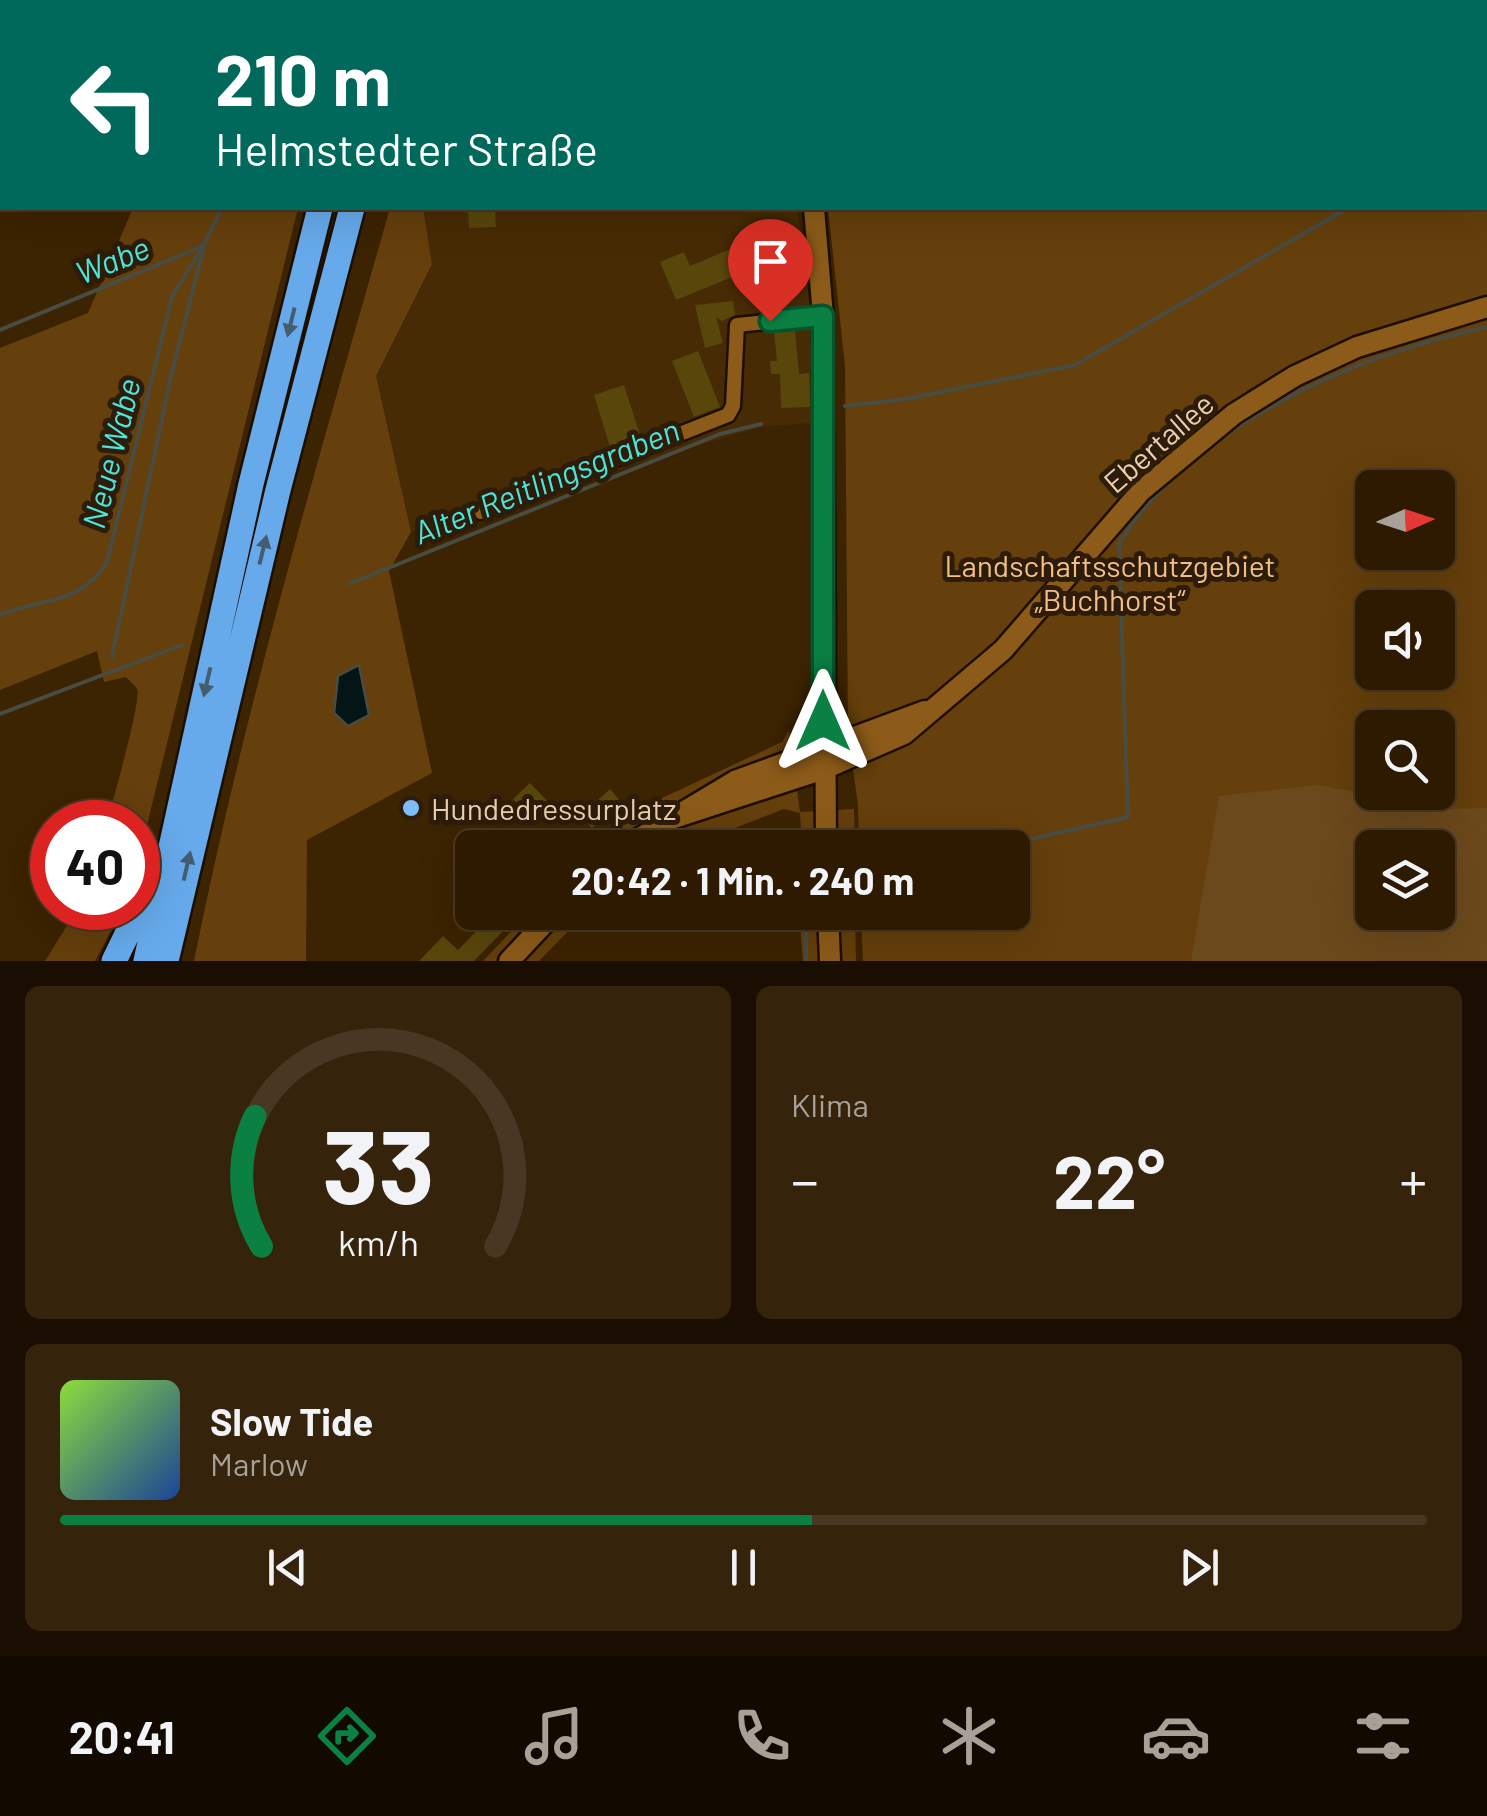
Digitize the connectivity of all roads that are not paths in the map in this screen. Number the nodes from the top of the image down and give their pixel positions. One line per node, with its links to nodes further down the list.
1 (351, 210): 18 (highway, one-way to 1)
2 (814, 210): 5 (main road)
3 (317, 217): 10 (highway, one-way to 10)
4 (1487, 307): 7 (main road, Ebertallee)
5 (823, 316): 6 (street); 8 (main road)
6 (481, 512)
7 (928, 710): 8 (main road, Ebertallee); 9 (main road, Ebertallee)
8 (824, 746): 9 (main road); 11 (main road, Ebertallee)
9 (824, 768): 11 (main road, Ebertallee); 13 (main road)
10 (181, 797): 16 (highway); 17 (highway)
11 (674, 818): 12 (main road)
12 (654, 830)
13 (826, 830)
14 (538, 930): 19 (main road)
15 (829, 930): 20 (main road)
16 (114, 961)
17 (146, 961)
18 (166, 961)
19 (509, 961)
20 (830, 961)

